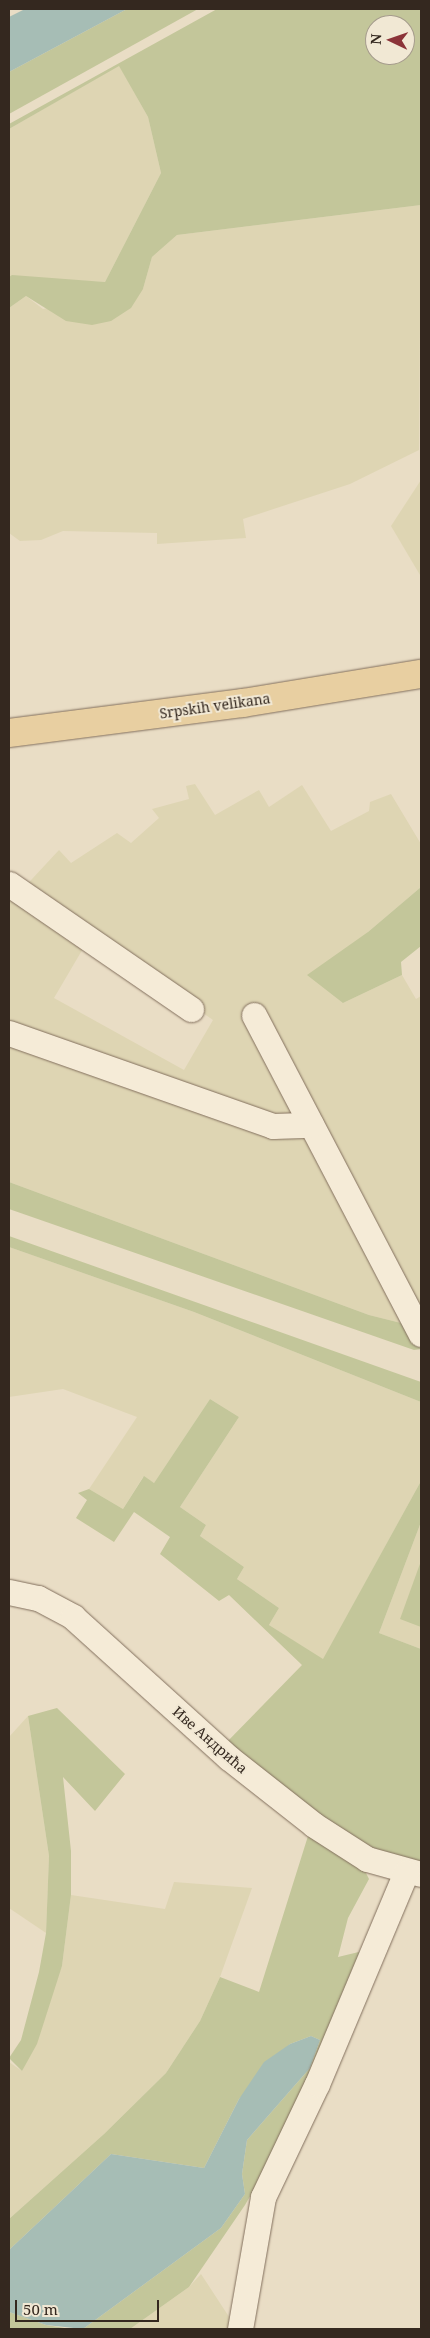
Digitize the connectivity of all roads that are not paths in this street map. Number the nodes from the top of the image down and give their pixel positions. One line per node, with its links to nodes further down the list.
1 (421, 674): 2 (main road, Srpskih velikana)
2 (9, 733)
3 (9, 884): 4 (street)
4 (190, 1009)
5 (254, 1015): 7 (street)
6 (9, 1033): 7 (street)
7 (311, 1124): 8 (street)
8 (421, 1334)
9 (9, 1592): 10 (street, Иве Андрића)
10 (414, 1873): 11 (street)
11 (240, 2329)

